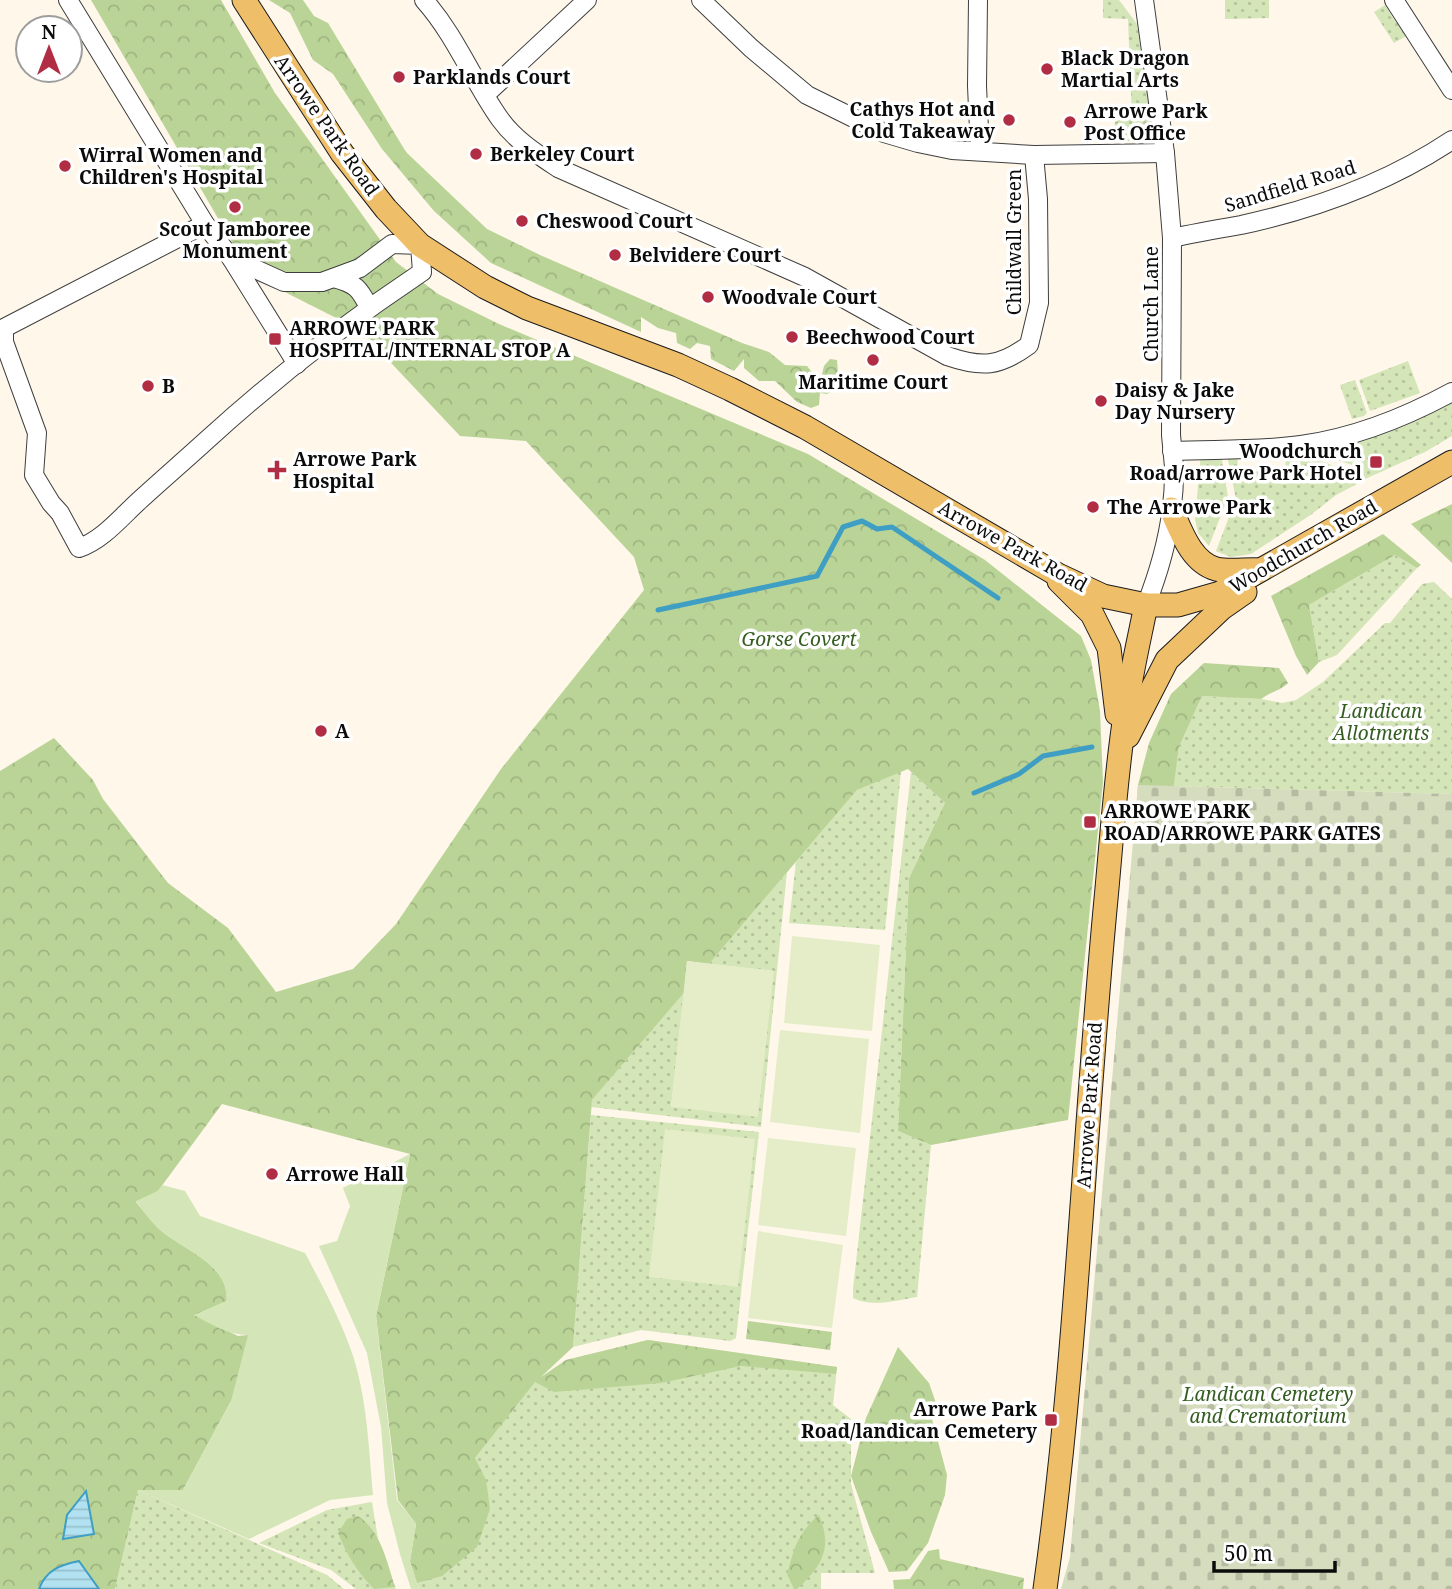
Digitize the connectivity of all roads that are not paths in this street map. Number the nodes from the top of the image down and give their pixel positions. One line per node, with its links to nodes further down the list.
1 (68, 0): 15 (street)
2 (244, 0): 17 (main road, Arrowe Park Road)
3 (424, 0): 10 (street, Childwall Green)
4 (587, 0): 10 (street)
5 (701, 0): 12 (street)
6 (978, 0): 12 (street)
7 (1144, 0): 13 (street, Church Lane)
8 (1394, 0): 9 (street)
9 (1452, 90)
10 (485, 95): 14 (street, Childwall Green)
11 (1452, 140): 16 (street, Sandfield Road)
12 (980, 151): 14 (street)
13 (1165, 153): 14 (street); 16 (street, Church Lane)
14 (1034, 155)
15 (205, 224): 18 (street); 21 (street)
16 (1172, 238): 23 (street, Church Lane)
17 (420, 245): 19 (street); 20 (street); 27 (main road, Arrowe Park Road)
18 (231, 258): 19 (street); 21 (street)
19 (334, 278): 20 (street)
20 (369, 307): 21 (street)
21 (297, 364)
22 (1452, 392): 23 (street)
23 (1172, 451): 25 (street, Church Lane)
24 (1452, 462): 26 (main road, Woodchurch Road)
25 (1171, 509): 28 (main road); 29 (street, Church Lane)
26 (1331, 530): 28 (main road, Woodchurch Road); 30 (main road)
27 (1043, 566): 29 (main road, Arrowe Park Road); 30 (main road)
28 (1260, 570): 29 (main road, Woodchurch Road)
29 (1146, 605): 30 (main road, Arrowe Park Road)
30 (1121, 748): 31 (main road, Arrowe Park Road)
31 (1045, 1589)

